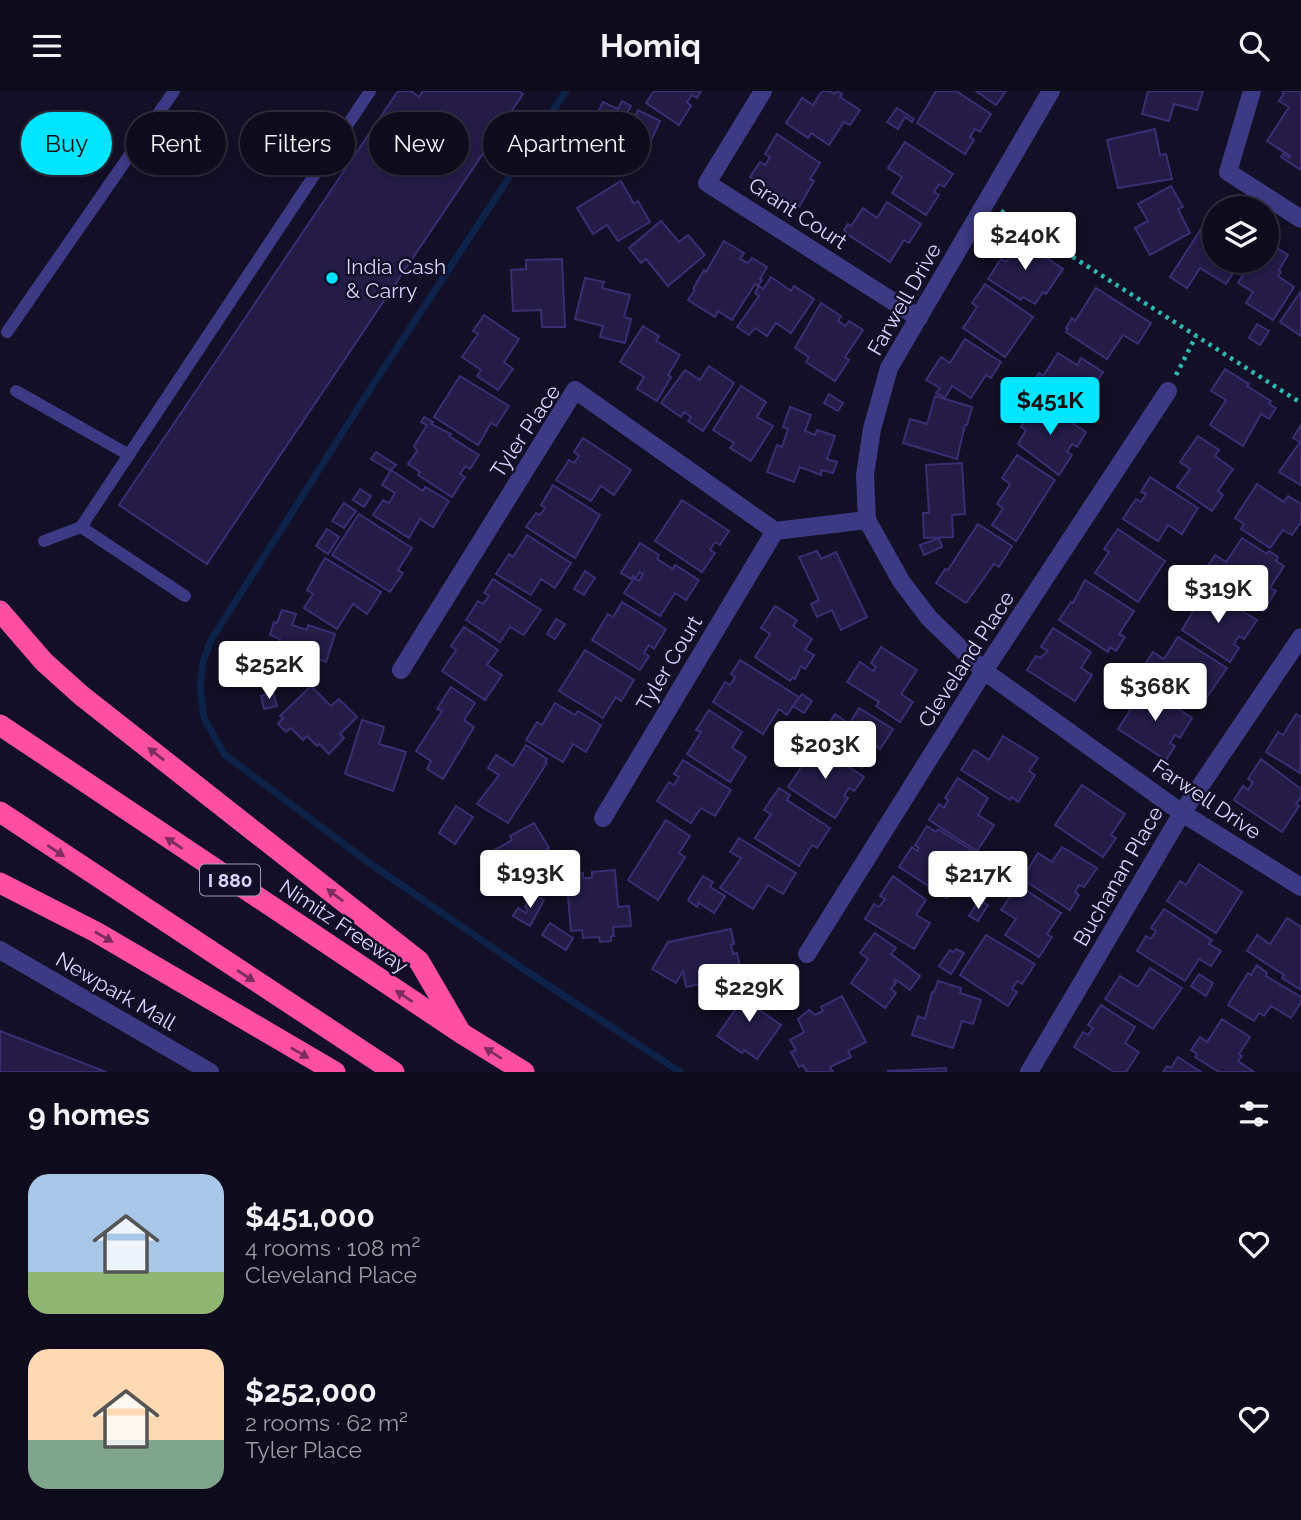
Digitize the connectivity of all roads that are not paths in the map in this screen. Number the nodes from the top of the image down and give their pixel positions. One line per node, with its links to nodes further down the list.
1 (174, 91): 8 (lane)
2 (370, 91): 11 (lane)
3 (763, 91): 7 (street, Grant Court)
4 (1051, 91): 7 (street, Farwell Drive)
5 (1252, 91): 6 (street)
6 (1301, 219)
7 (919, 318): 12 (street, Farwell Drive)
8 (7, 332)
9 (16, 391): 11 (lane)
10 (1168, 391): 20 (street, Cleveland Place)
11 (129, 455): 13 (lane)
12 (866, 520): 14 (street); 20 (street, Farwell Drive)
13 (81, 527): 15 (lane); 16 (lane)
14 (775, 531): 19 (street, Tyler Place); 24 (street, Tyler Court)
15 (44, 541)
16 (186, 596)
17 (0, 611): 29 (highway, one-way to 17)
18 (1301, 638): 23 (street, Buchanan Place)
19 (401, 670)
20 (984, 671): 23 (street, Farwell Drive); 28 (street, Cleveland Place)
21 (0, 725): 29 (highway, Nimitz Freeway / I 880, one-way to 21)
22 (0, 812): 32 (highway, one-way to 32)
23 (1182, 813): 26 (street, Farwell Drive); 34 (street, Buchanan Place)
24 (603, 818)
25 (0, 883): 31 (highway, one-way to 31)
26 (1301, 887)
27 (0, 950): 30 (street, Newpark Mall)
28 (807, 954)
29 (461, 1033): 33 (highway, Nimitz Freeway / I 880, one-way to 29)
30 (210, 1072)
31 (335, 1072)
32 (394, 1072)
33 (524, 1072)
34 (1030, 1072)

